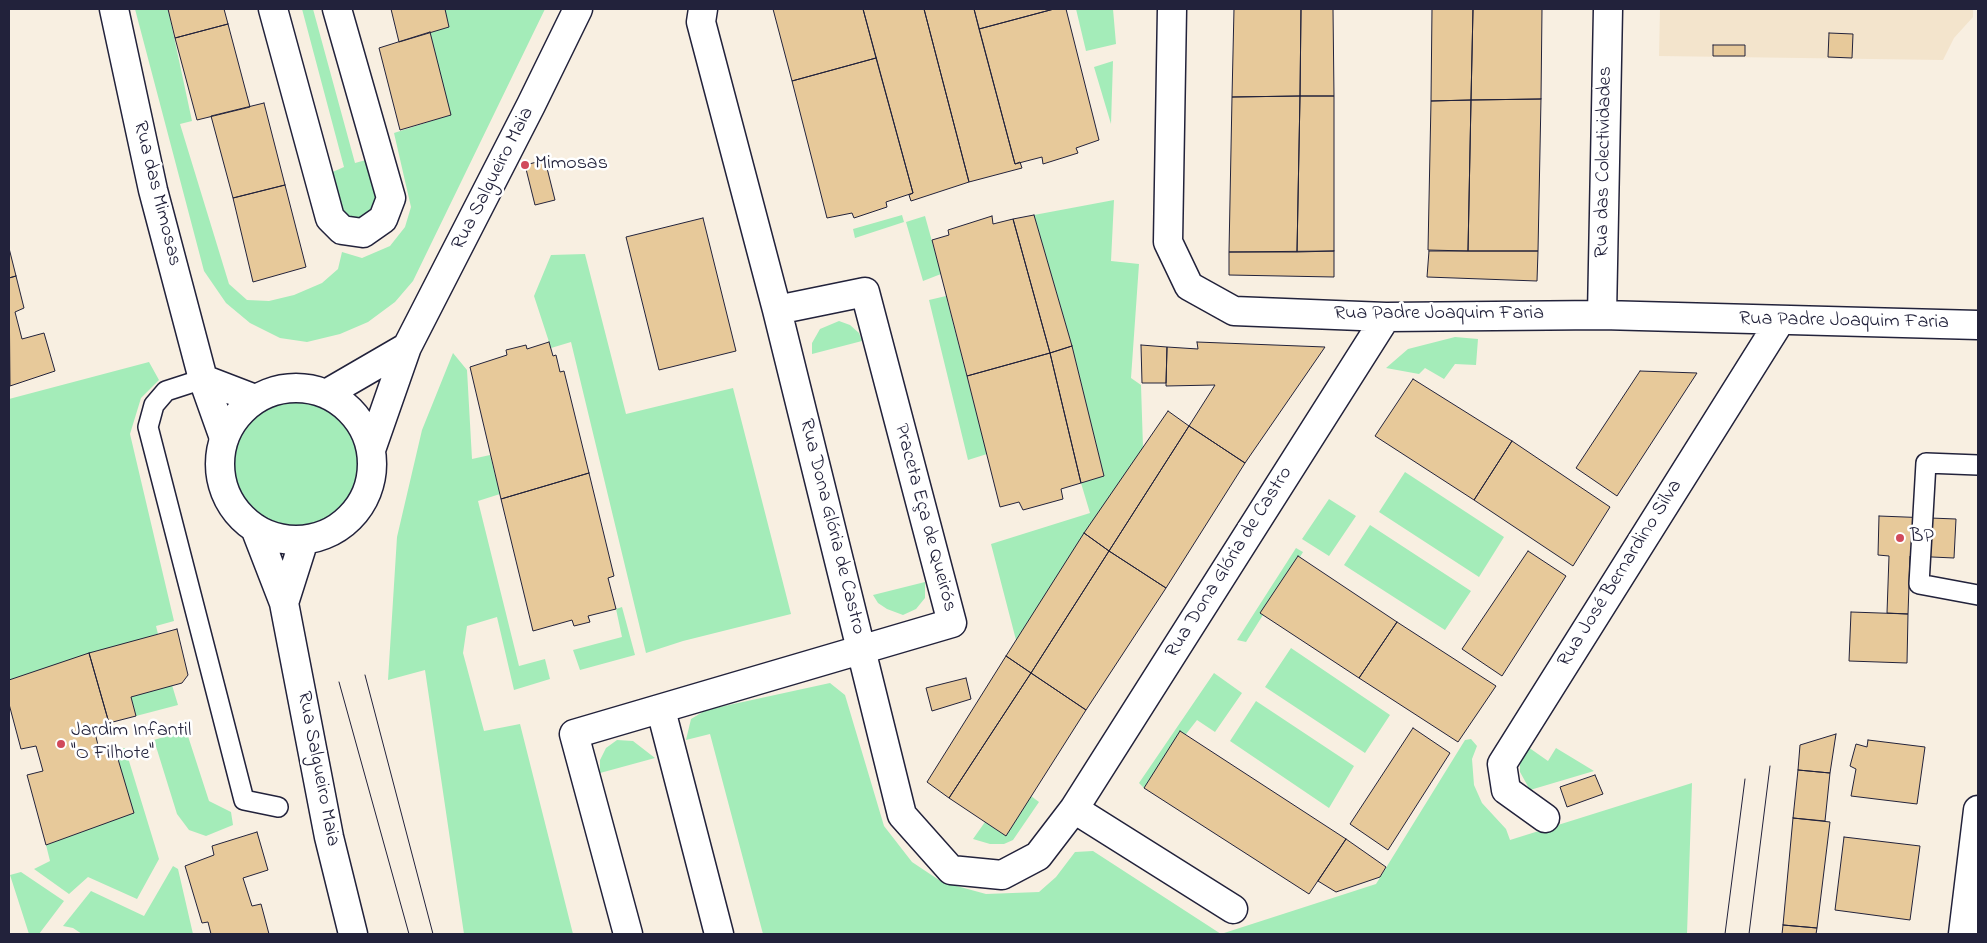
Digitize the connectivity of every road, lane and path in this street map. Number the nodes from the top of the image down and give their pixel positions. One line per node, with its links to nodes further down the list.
1 (114, 9): 14 (street, Rua das Mimosas)
2 (273, 9): 3 (street)
3 (337, 9)
4 (578, 9): 13 (street, Rua Salgueiro Maia)
5 (1172, 9): 10 (street, Rua Padre Joaquim Faria)
6 (1608, 9): 9 (street, Rua das Colectividades)
7 (698, 13): 8 (street, Rua Dona Glória de Castro)
8 (777, 310): 24 (street, Rua Dona Glória de Castro); 24 (street, Praceta Eça de Queirós)
9 (1602, 315): 10 (street, Rua Padre Joaquim Faria); 11 (street, Rua Padre Joaquim Faria)
10 (1386, 317): 27 (street, Rua Dona Glória de Castro)
11 (1780, 321): 12 (street, Rua Padre Joaquim Faria); 29 (street, Rua José Bernardino Silva)
12 (1978, 325)
13 (407, 347): 15 (street); 18 (street, Rua Salgueiro Maia)
14 (203, 379): 16 (street); 17 (street, Rua das Mimosas); 26 (lane)
15 (326, 394): 16 (street); 18 (street)
16 (255, 399): 17 (street)
17 (224, 438): 20 (street)
18 (371, 450): 21 (street)
19 (1978, 465): 22 (lane)
20 (255, 528): 21 (street); 23 (street, Rua Salgueiro Maia)
21 (304, 540): 23 (street, Rua Salgueiro Maia)
22 (1978, 596)
23 (284, 603): 31 (street, Rua Salgueiro Maia)
24 (861, 650): 25 (street, Praceta Eça de Queirós); 27 (street, Rua Dona Glória de Castro)
25 (661, 710): 32 (street, Praceta Eça de Queirós); 33 (street)
26 (278, 807)
27 (1074, 809): 30 (street)
28 (1978, 810): 34 (street)
29 (1545, 818)
30 (1233, 909)
31 (353, 934)
32 (628, 934)
33 (719, 934)
34 (1963, 934)

